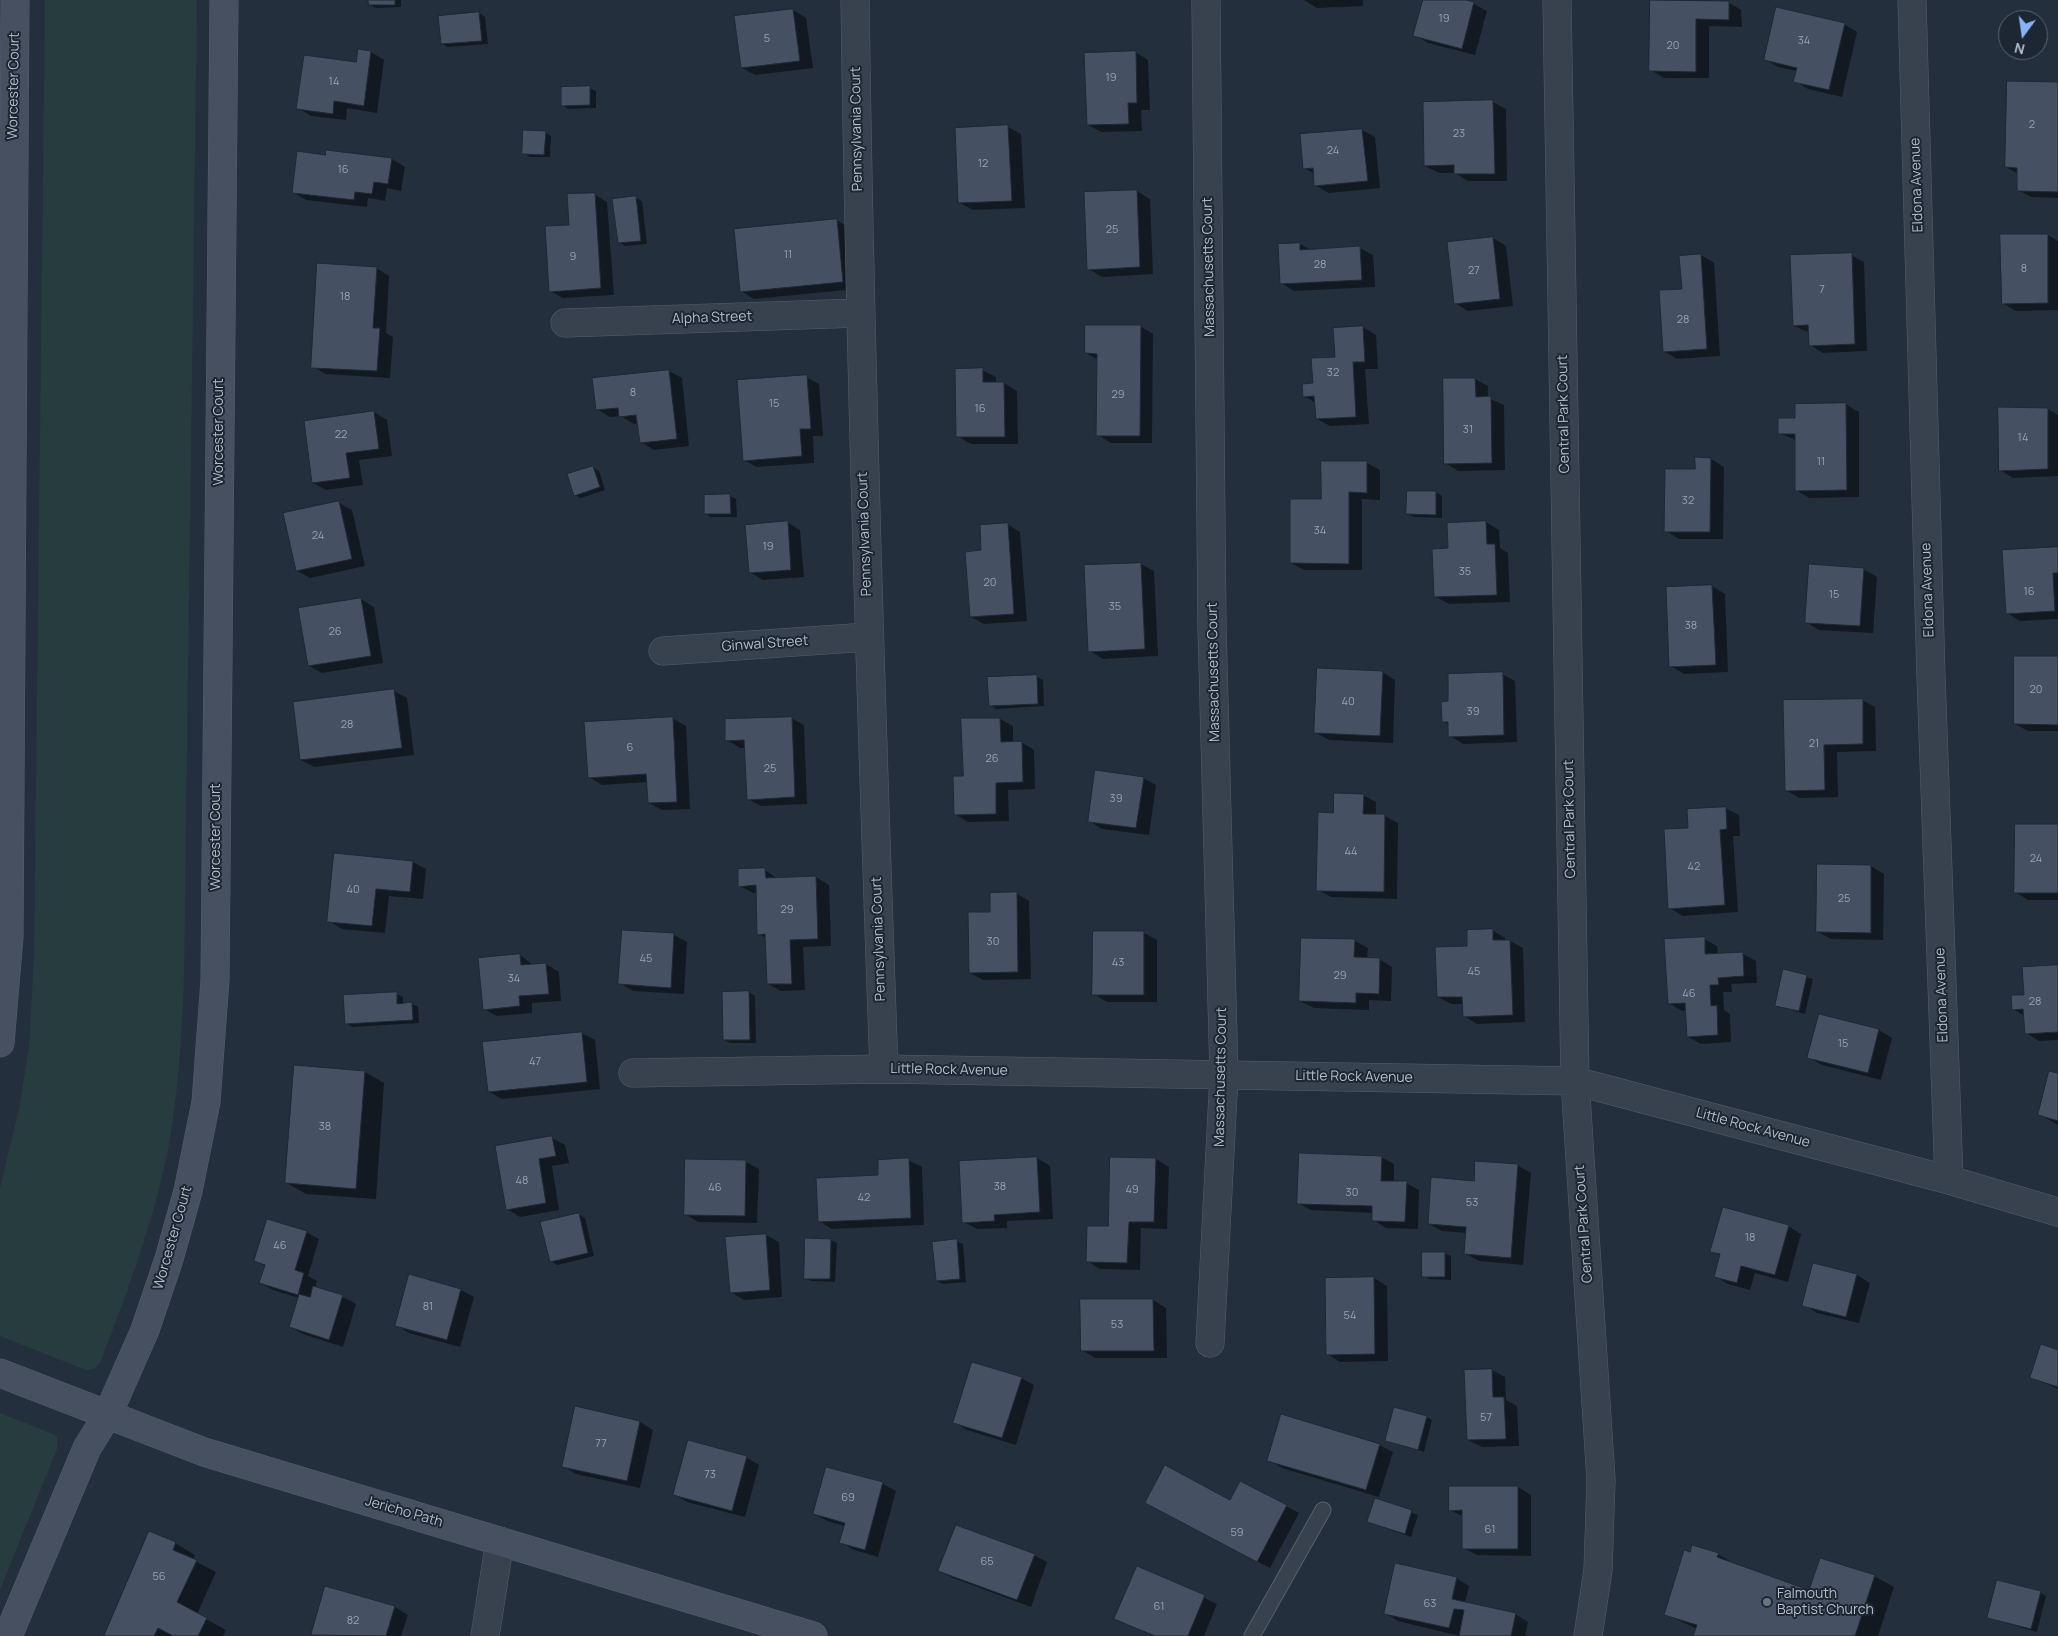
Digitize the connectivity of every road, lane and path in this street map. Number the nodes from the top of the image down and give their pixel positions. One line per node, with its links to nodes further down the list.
1 (14, 0): 11 (street, Worcester Court)
2 (224, 0): 20 (street, Worcester Court)
3 (855, 0): 7 (street, Pennsylvania Court)
4 (1206, 0): 14 (street, Massachusetts Court)
5 (1557, 0): 15 (street, Central Park Court)
6 (1912, 0): 16 (street, Eldona Avenue)
7 (859, 313): 8 (street, Alpha Street); 9 (street, Pennsylvania Court)
8 (565, 323)
9 (868, 637): 10 (street, Ginwal Street); 12 (street, Pennsylvania Court)
10 (662, 651)
11 (0, 1042)
12 (884, 1069): 13 (street, Little Rock Avenue); 14 (street, Little Rock Avenue)
13 (633, 1073)
14 (1224, 1075): 15 (street, Little Rock Avenue); 18 (street, Massachusetts Court)
15 (1575, 1081): 16 (street, Little Rock Avenue); 27 (street, Central Park Court)
16 (1949, 1180): 17 (street, Little Rock Avenue)
17 (2058, 1212)
18 (1210, 1343)
19 (0, 1373): 20 (street, Jericho Path)
20 (108, 1414): 22 (street, Jericho Path); 23 (street, Worcester Court)
21 (1323, 1510): 26 (lane)
22 (500, 1541): 24 (street); 25 (street, Jericho Path)
23 (8, 1636)
24 (484, 1636)
25 (813, 1636)
26 (1252, 1636)
27 (1588, 1636)

